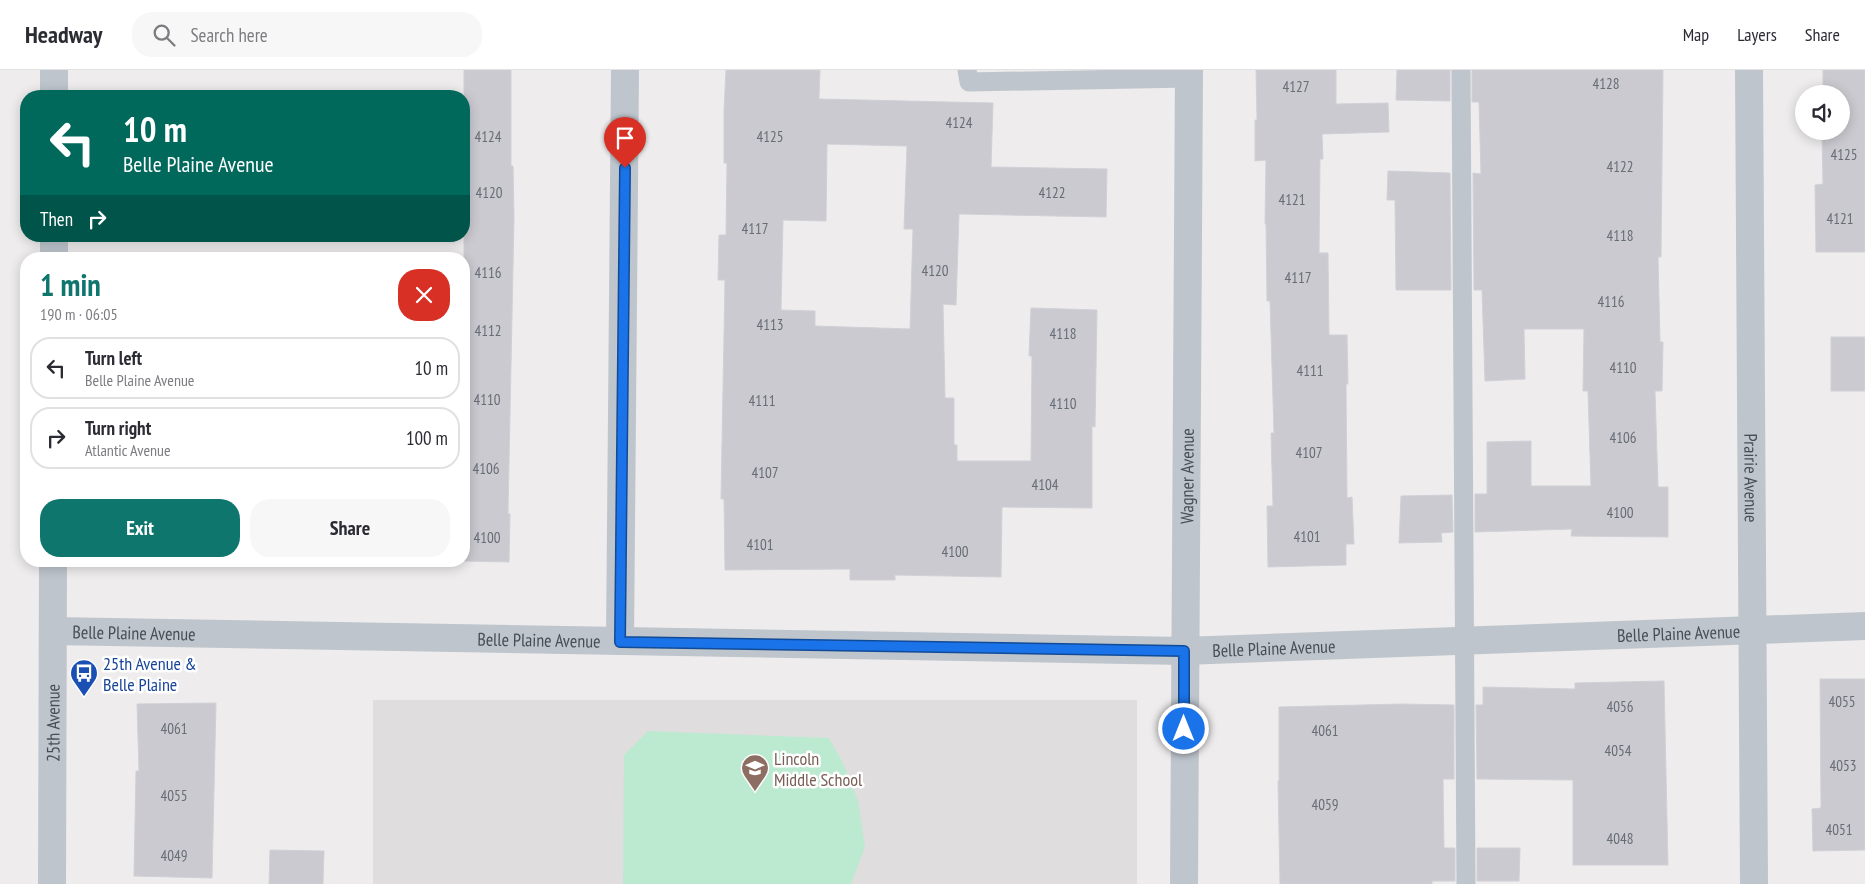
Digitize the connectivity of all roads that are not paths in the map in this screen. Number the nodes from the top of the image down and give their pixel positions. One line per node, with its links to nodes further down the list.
1 (54, 70): 7 (street)
2 (626, 70): 13 (street)
3 (968, 70): 6 (lane)
4 (1461, 70): 12 (lane)
5 (1749, 70): 10 (street, Prairie Avenue)
6 (1189, 74): 14 (street, Wagner Avenue)
7 (54, 90)
8 (53, 567): 11 (street, 25th Avenue)
9 (1865, 626): 10 (street, Belle Plaine Avenue)
10 (1754, 630): 12 (street, Belle Plaine Avenue); 18 (street, Prairie Avenue)
11 (53, 631): 13 (street, Belle Plaine Avenue); 15 (street, 25th Avenue)
12 (1466, 641): 14 (street, Belle Plaine Avenue); 17 (lane)
13 (620, 642): 14 (street, Belle Plaine Avenue)
14 (1184, 651): 16 (street, Wagner Avenue)
15 (52, 884)
16 (1184, 884)
17 (1466, 884)
18 (1754, 884)

